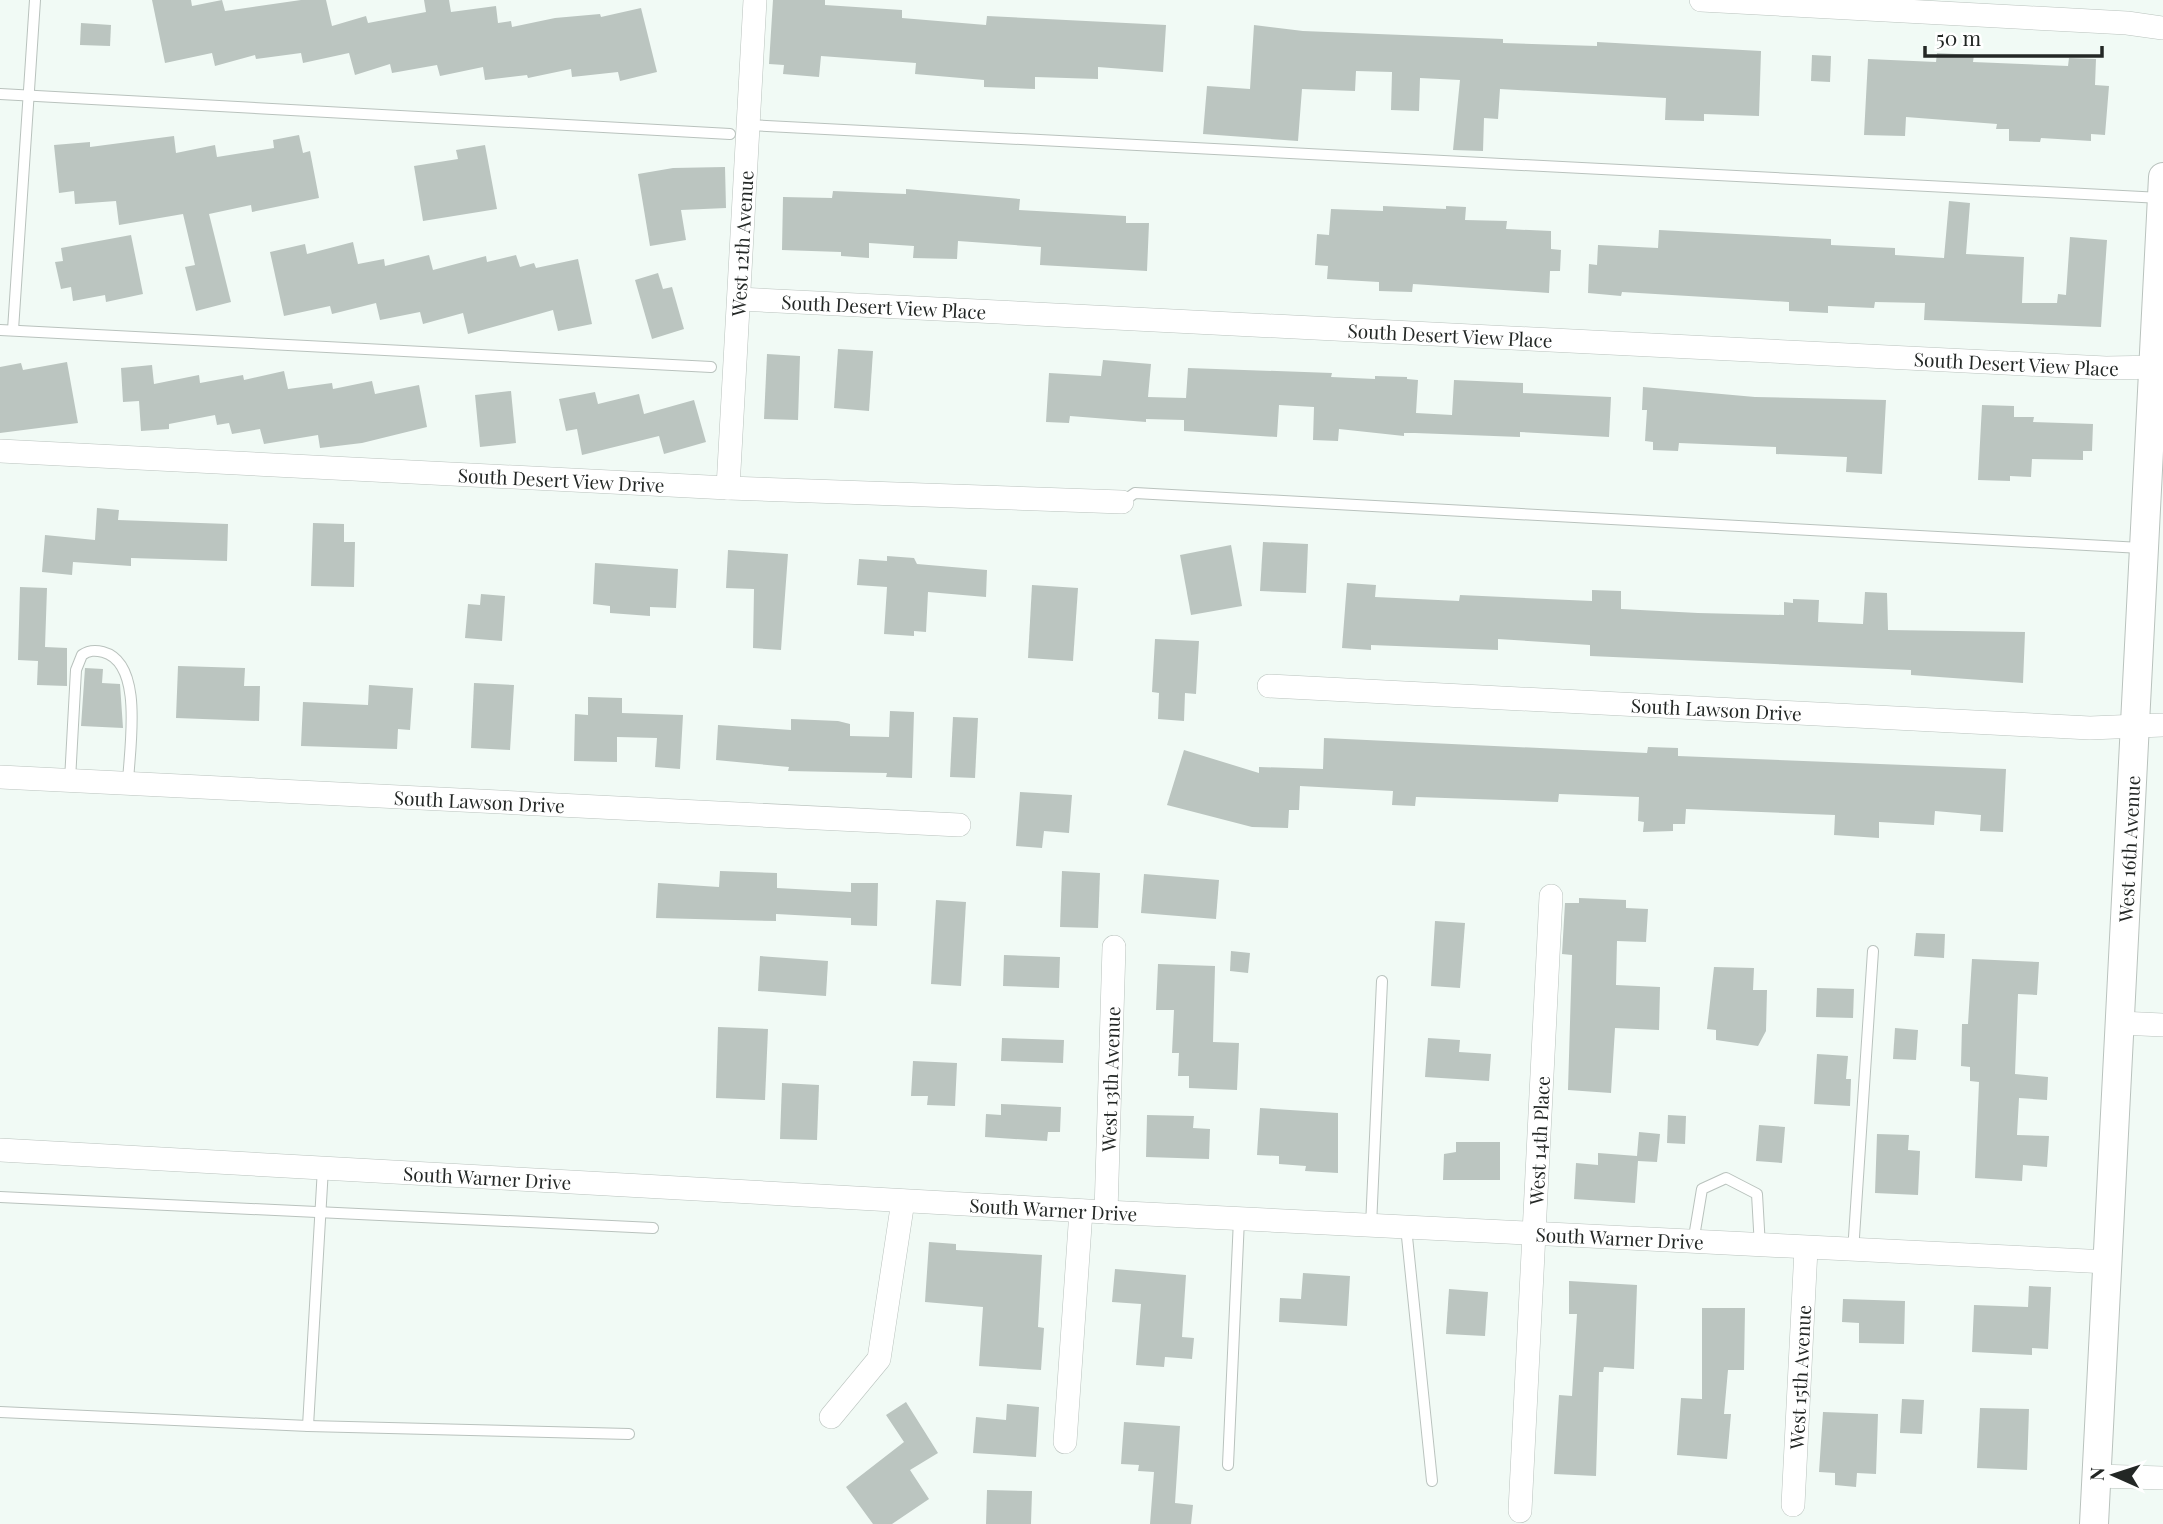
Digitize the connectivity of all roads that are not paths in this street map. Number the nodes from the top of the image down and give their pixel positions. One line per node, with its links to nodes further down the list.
1 (35, 0): 6 (lane)
2 (755, 0): 7 (street, West 12th Avenue)
3 (1701, 0): 4 (street)
4 (2163, 28)
5 (0, 94): 6 (lane)
6 (30, 96): 7 (lane); 11 (lane)
7 (739, 130): 8 (lane); 9 (street, West 12th Avenue)
8 (2162, 188): 13 (street, West 16th Avenue)
9 (739, 299): 13 (street, South Desert View Place); 15 (street, West 12th Avenue)
10 (0, 330): 11 (lane)
11 (13, 330): 12 (lane)
12 (710, 367)
13 (2158, 367): 17 (street, West 16th Avenue)
14 (0, 452): 15 (street, South Desert View Drive)
15 (728, 488): 16 (street, South Desert View Drive)
16 (1122, 502): 17 (lane)
17 (2144, 548): 19 (street, West 16th Avenue)
18 (1269, 686): 19 (street, South Lawson Drive)
19 (2149, 726): 28 (street, West 16th Avenue)
20 (0, 777): 21 (street, South Lawson Drive)
21 (69, 780): 22 (street, South Lawson Drive); 22 (lane)
22 (128, 783): 23 (street, South Lawson Drive)
23 (960, 825)
24 (1552, 896): 41 (street, West 14th Place)
25 (1114, 947): 35 (street, West 13th Avenue)
26 (1873, 951): 45 (lane)
27 (1382, 981): 38 (lane)
28 (2120, 1023): 29 (street); 46 (street, West 16th Avenue)
29 (2163, 1025)
30 (0, 1150): 31 (street, South Warner Drive)
31 (323, 1168): 33 (street, South Warner Drive); 36 (lane)
32 (0, 1197): 36 (lane)
33 (903, 1201): 34 (street, South Warner Drive); 48 (street)
34 (1081, 1211): 35 (street, South Warner Drive); 51 (street)
35 (1106, 1212): 37 (street, South Warner Drive)
36 (320, 1213): 40 (lane); 49 (lane)
37 (1239, 1219): 38 (street, South Warner Drive); 52 (lane)
38 (1371, 1226): 39 (street, South Warner Drive)
39 (1406, 1227): 41 (street, South Warner Drive); 55 (lane)
40 (653, 1228)
41 (1533, 1234): 42 (street, South Warner Drive); 57 (street, West 14th Place)
42 (1693, 1243): 43 (street, South Warner Drive); 43 (lane)
43 (1760, 1247): 44 (street, South Warner Drive)
44 (1806, 1249): 45 (street, South Warner Drive); 56 (street, West 15th Avenue)
45 (1853, 1252): 46 (street, South Warner Drive)
46 (2108, 1262): 53 (street, West 16th Avenue)
47 (0, 1412): 49 (lane)
48 (831, 1417)
49 (308, 1426): 50 (lane)
50 (629, 1434)
51 (1065, 1442)
52 (1228, 1465)
53 (2097, 1476): 54 (street); 58 (street, West 16th Avenue)
54 (2163, 1478)
55 (1432, 1481)
56 (1793, 1505)
57 (1520, 1511)
58 (2094, 1524)

